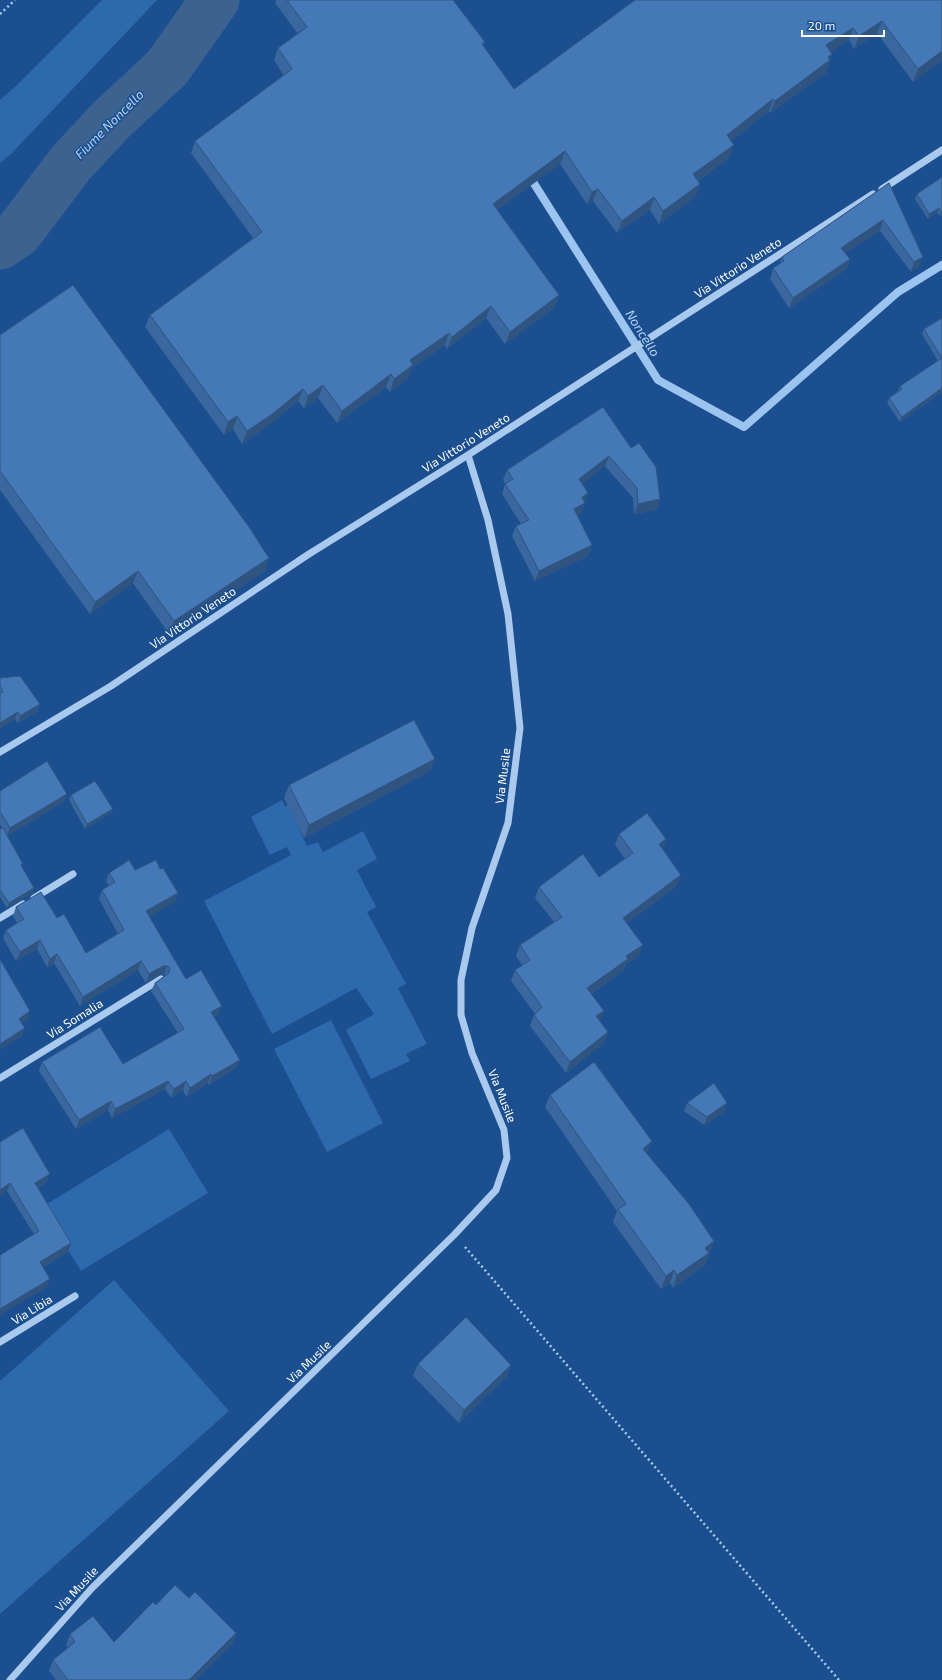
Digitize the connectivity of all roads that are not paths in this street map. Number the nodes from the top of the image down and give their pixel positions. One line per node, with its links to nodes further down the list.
1 (942, 150): 2 (street, Via Vittorio Veneto)
2 (468, 455): 3 (street, Via Vittorio Veneto); 10 (street, Via Musile)
3 (0, 752)
4 (73, 874): 5 (street)
5 (0, 918)
6 (162, 979): 7 (street, Via Somalia)
7 (0, 1078)
8 (76, 1296): 9 (street, Via Libia)
9 (0, 1342)
10 (10, 1680)

